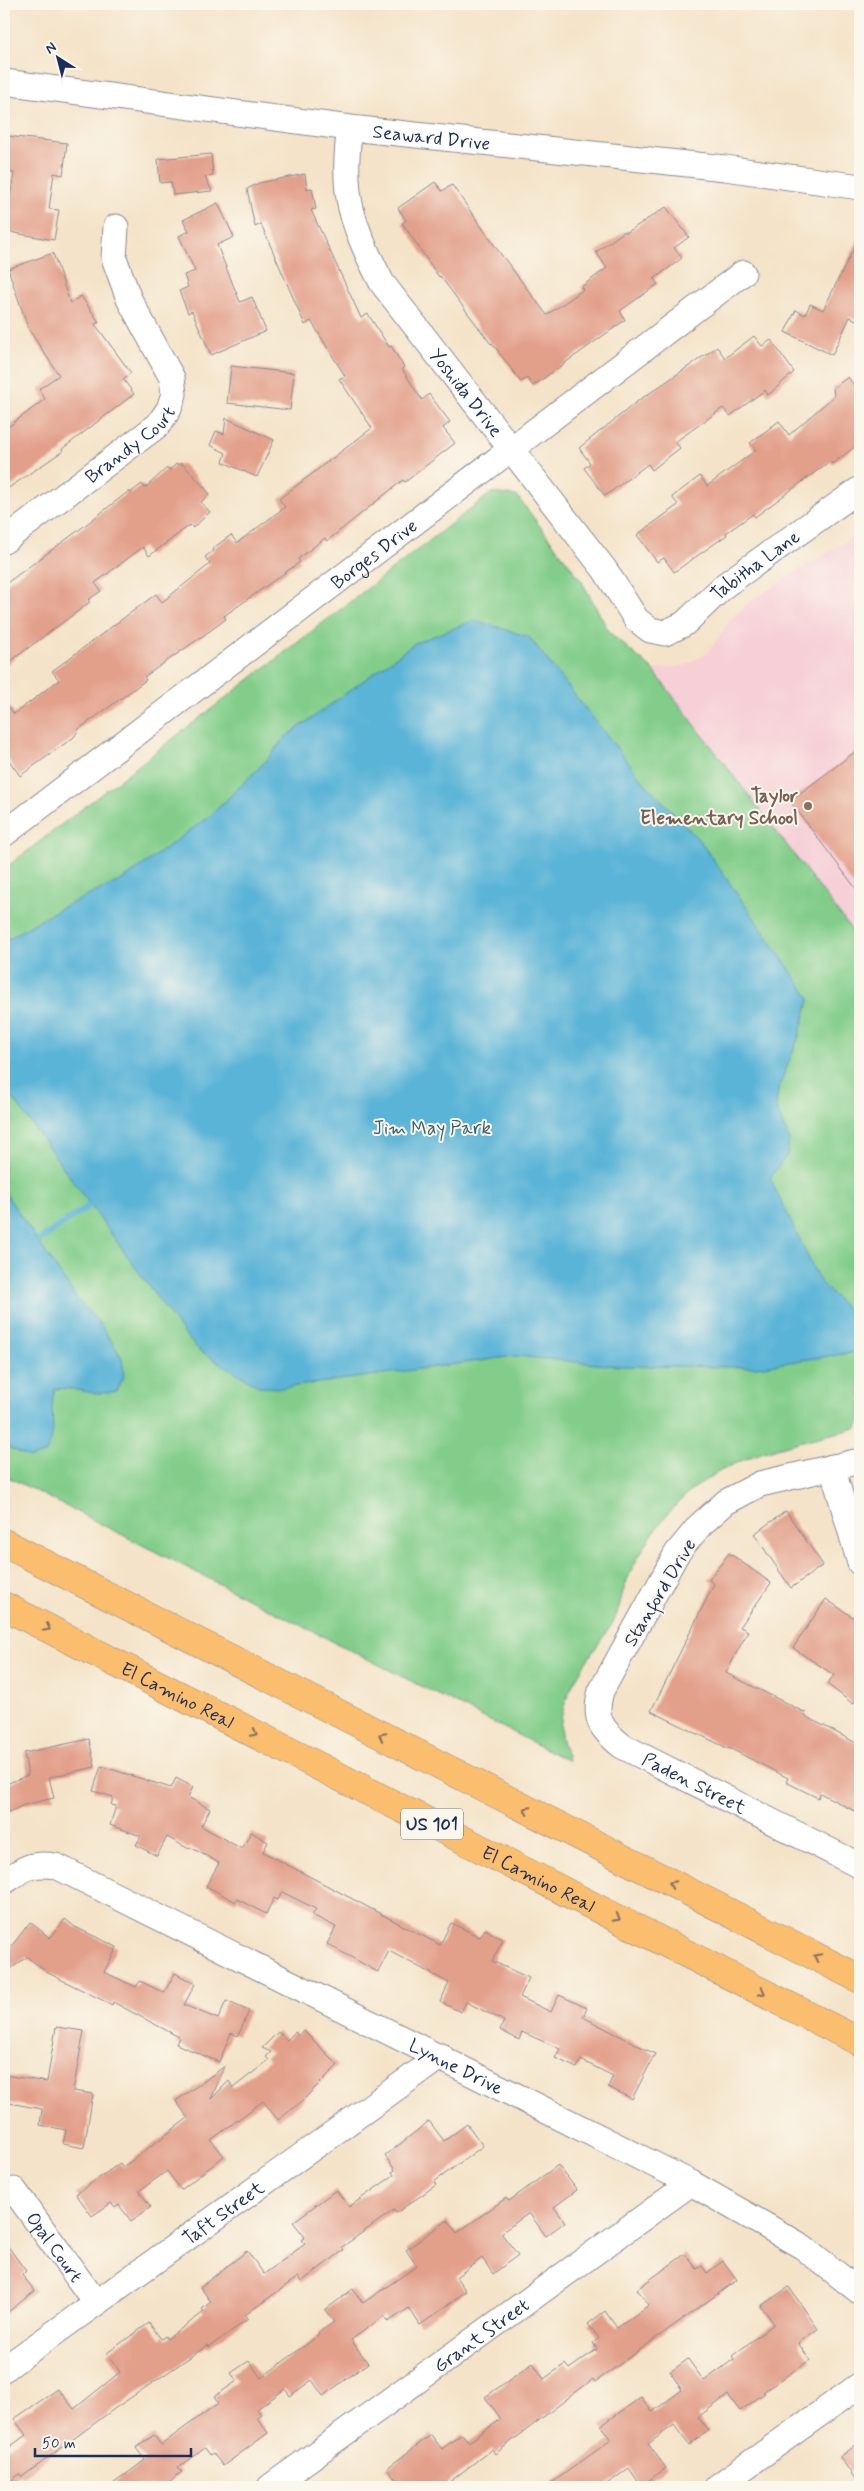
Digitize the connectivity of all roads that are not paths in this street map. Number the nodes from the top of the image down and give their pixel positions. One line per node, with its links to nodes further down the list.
1 (4, 82): 2 (street, Seaward Drive)
2 (350, 128): 3 (street, Seaward Drive); 6 (street, Yoshida Drive)
3 (860, 187)
4 (116, 227): 8 (street, Brandy Court)
5 (743, 274): 6 (street, Borges Drive)
6 (509, 449): 9 (street, Yoshida Drive); 10 (street, Borges Drive)
7 (860, 489): 9 (street, Tabitha Lane)
8 (4, 541)
9 (650, 630)
10 (4, 834)
11 (860, 1461): 12 (street, Stanford Drive)
12 (832, 1467): 14 (street); 16 (street, Stanford Drive)
13 (4, 1543): 19 (highway, US 101, one-way to 13)
14 (860, 1563)
15 (4, 1606): 20 (highway, El Camino Real / US 101, one-way to 20)
16 (620, 1656): 17 (street, Paden Street)
17 (860, 1866)
18 (4, 1882): 21 (street, Lynne Drive)
19 (860, 1980)
20 (860, 2042)
21 (441, 2056): 22 (street, Lynne Drive); 25 (street, Taft Street)
22 (691, 2183): 24 (street, Lynne Drive); 28 (street, Grant Street)
23 (14, 2190): 25 (street, Opal Court)
24 (860, 2292)
25 (96, 2303): 26 (street, Taft Street)
26 (4, 2369)
27 (860, 2385): 29 (street)
28 (270, 2487)
29 (718, 2487)

